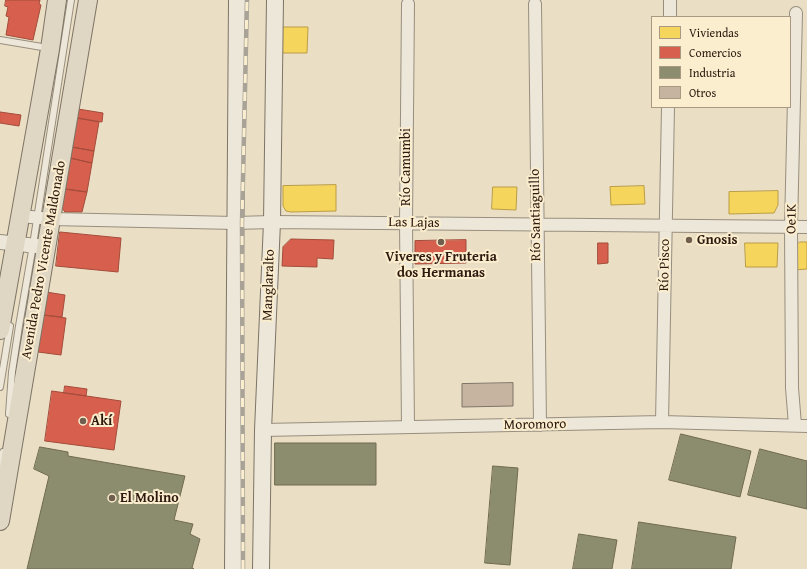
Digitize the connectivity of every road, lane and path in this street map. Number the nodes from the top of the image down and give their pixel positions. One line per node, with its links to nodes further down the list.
1 (57, 0): 13 (main road, Avenida Pedro Vicente Maldonado)
2 (61, 0): 15 (lane)
3 (71, 0): 16 (lane)
4 (88, 0): 16 (main road, Avenida Pedro Vicente Maldonado)
5 (237, 0): 18 (main road)
6 (275, 0): 17 (main road, Manglaralto)
7 (670, 0): 11 (street)
8 (408, 4): 19 (street, Río Camumbi)
9 (535, 4): 20 (street, Río Santiaguillo)
10 (796, 13): 22 (street, Oe1K)
11 (670, 16)
12 (0, 40): 13 (lane)
13 (50, 49): 16 (main road, Avenida Pedro Vicente Maldonado)
14 (668, 108): 21 (street, Río Pisco)
15 (34, 176)
16 (33, 216): 18 (street, Las Lajas); 24 (main road, Avenida Pedro Vicente Maldonado); 24 (main road, Avenida Pedro Vicente Maldonado)
17 (272, 222): 18 (street, Las Lajas); 19 (street, Las Lajas); 32 (main road, Manglaralto)
18 (235, 223): 36 (main road)
19 (406, 223): 20 (street, Las Lajas); 31 (street, Río Camumbi)
20 (536, 224): 21 (street, Las Lajas); 29 (street, Río Santiaguillo)
21 (666, 226): 22 (street, Las Lajas); 28 (street, Río Pisco)
22 (791, 227): 23 (street, Las Lajas); 30 (street, Oe1K)
23 (807, 227)
24 (23, 246): 25 (main road, Avenida Pedro Vicente Maldonado); 27 (lane); 35 (main road, Avenida Pedro Vicente Maldonado)
25 (5, 324): 26 (lane)
26 (0, 388)
27 (9, 418)
28 (662, 422): 29 (street, Moromoro); 30 (street, Moromoro)
29 (540, 425): 31 (street, Moromoro)
30 (801, 425)
31 (408, 427): 32 (street, Moromoro)
32 (264, 430): 37 (main road, Manglaralto)
33 (4, 446): 34 (lane)
34 (0, 467)
35 (0, 521)
36 (233, 569)
37 (261, 569)

